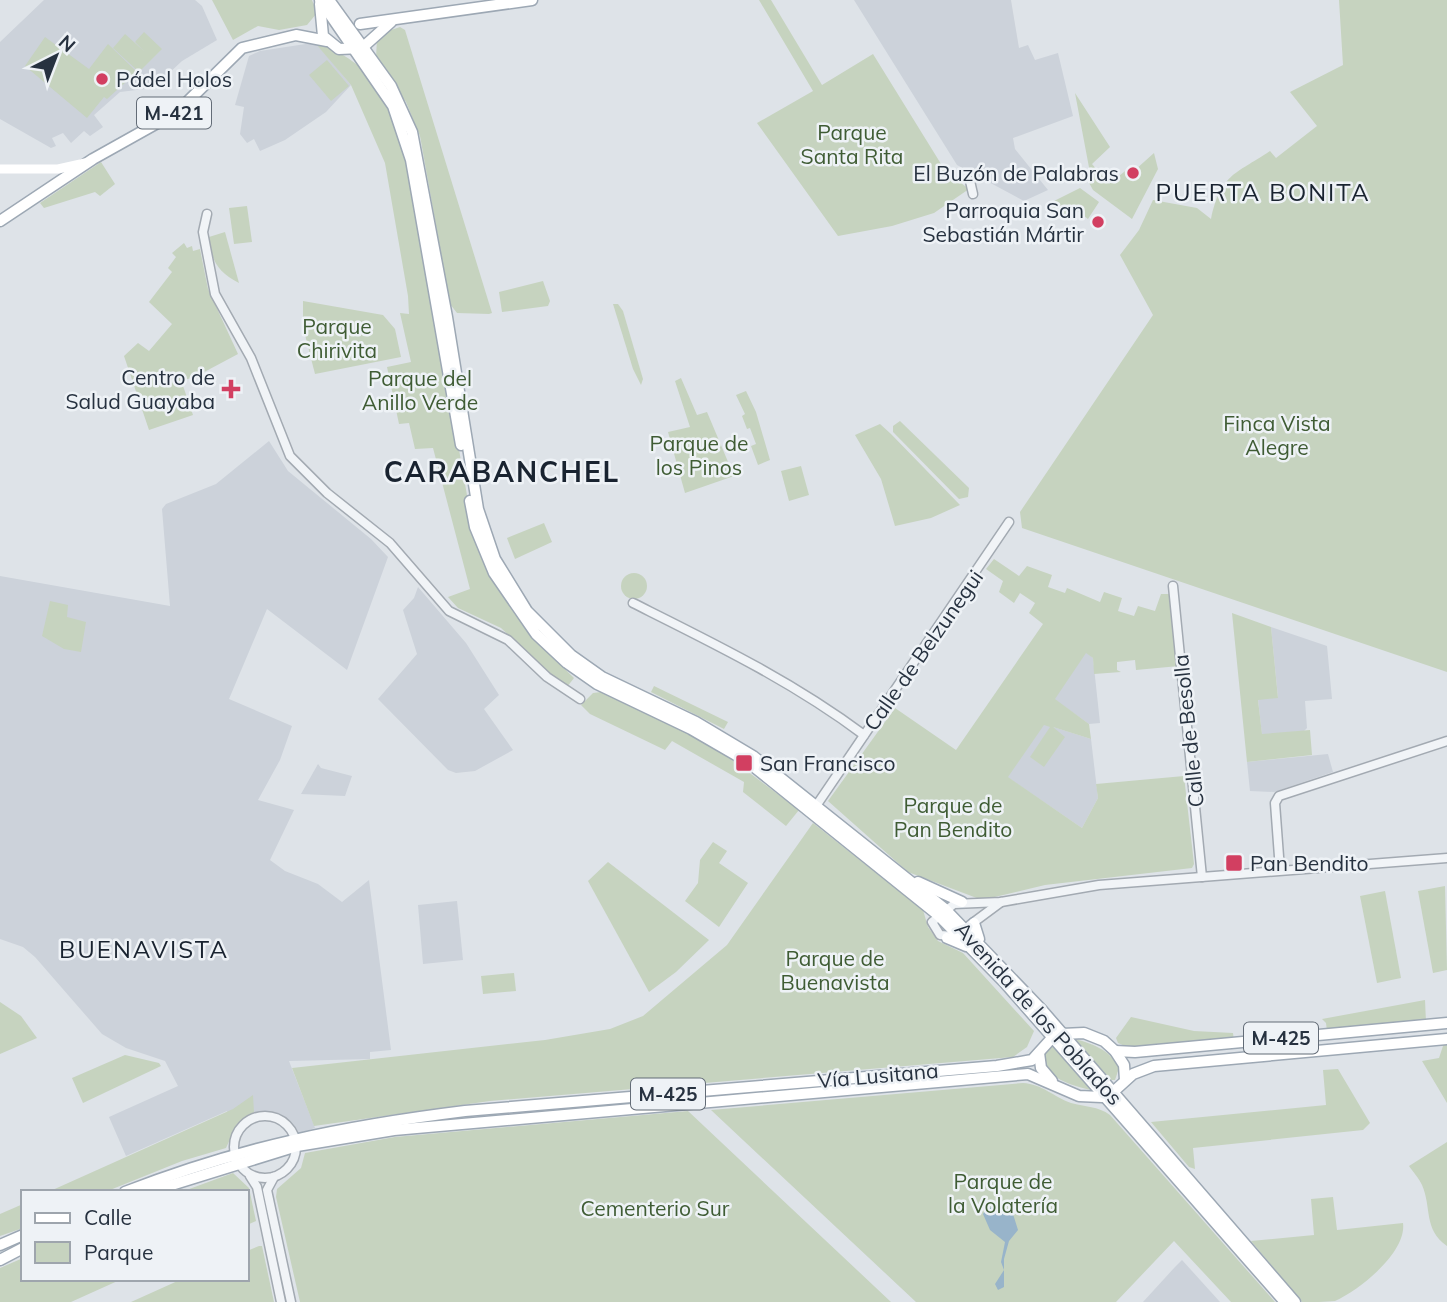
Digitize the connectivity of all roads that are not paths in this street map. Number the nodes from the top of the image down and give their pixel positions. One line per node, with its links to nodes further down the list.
1 (319, 0): 5 (main road, Avenida de los Poblados)
2 (329, 0): 5 (main road, Avenida de los Poblados)
3 (532, 0): 4 (main road)
4 (398, 19): 6 (main road); 8 (main road)
5 (329, 20): 6 (main road); 7 (main road); 9 (main road); 10 (main road, Avenida de los Poblados)
6 (360, 24): 8 (main road)
7 (296, 34): 9 (main road); 12 (main road, M-421)
8 (371, 40): 10 (main road); 11 (main road)
9 (327, 41): 10 (main road)
10 (357, 50): 11 (main road, Avenida de los Poblados); 21 (main road, Avenida de los Poblados)
11 (372, 61): 21 (main road, Avenida de los Poblados)
12 (93, 159): 13 (main road); 17 (main road, M-421)
13 (0, 169)
14 (970, 181): 15 (street)
15 (973, 194)
16 (206, 218): 27 (street)
17 (0, 221)
18 (1009, 522): 28 (street, Calle de Belzunegui)
19 (1173, 586): 34 (street, Calle de Besolla)
20 (633, 603): 28 (street)
21 (569, 659): 22 (main road); 24 (main road); 26 (main road, Avenida de los Poblados)
22 (589, 659)
23 (604, 669): 26 (main road)
24 (577, 678)
25 (593, 689): 26 (main road)
26 (613, 689): 30 (main road, Avenida de los Poblados)
27 (580, 699)
28 (864, 735): 30 (street, Calle de Belzunegui)
29 (1447, 741): 32 (street)
30 (814, 809): 33 (main road, Avenida de los Poblados); 37 (main road, Avenida de los Poblados)
31 (1447, 858): 32 (street)
32 (1280, 870): 34 (street)
33 (897, 871): 35 (main road); 37 (main road, Avenida de los Poblados)
34 (1202, 877): 36 (street)
35 (962, 902): 36 (street); 37 (street); 38 (street)
36 (1001, 902): 38 (street)
37 (939, 914): 38 (main road, Avenida de los Poblados)
38 (961, 931): 39 (main road); 39 (main road)
39 (976, 946): 41 (main road, Avenida de los Poblados); 42 (main road, Avenida de los Poblados)
40 (1447, 1023): 44 (main road, M-425)
41 (1062, 1034): 42 (main road, Vía Lusitana); 44 (main road); 48 (main road, Avenida de los Poblados)
42 (1051, 1039): 45 (main road, Vía Lusitana / M-425); 48 (main road, Avenida de los Poblados)
43 (1447, 1039): 46 (main road, M-425)
44 (1115, 1051): 46 (main road)
45 (1039, 1053): 47 (main road); 49 (main road, Vía Lusitana / M-425)
46 (1125, 1080): 48 (main road, M-425)
47 (1057, 1086): 48 (main road, Vía Lusitana); 49 (main road, Vía Lusitana / M-425)
48 (1107, 1095): 63 (main road, Avenida de los Poblados); 64 (main road, Avenida de los Poblados)
49 (296, 1142): 50 (main road, M-425); 50 (street); 52 (street)
50 (236, 1158): 51 (street); 53 (main road, M-425); 54 (main road, M-425)
51 (249, 1174): 52 (street); 61 (street)
52 (274, 1177): 62 (street)
53 (132, 1190)
54 (154, 1190)
55 (21, 1234): 57 (main road)
56 (21, 1234): 58 (main road)
57 (0, 1240)
58 (0, 1245)
59 (21, 1248): 60 (main road)
60 (0, 1257)
61 (281, 1302)
62 (291, 1302)
63 (1285, 1302)
64 (1295, 1302)

